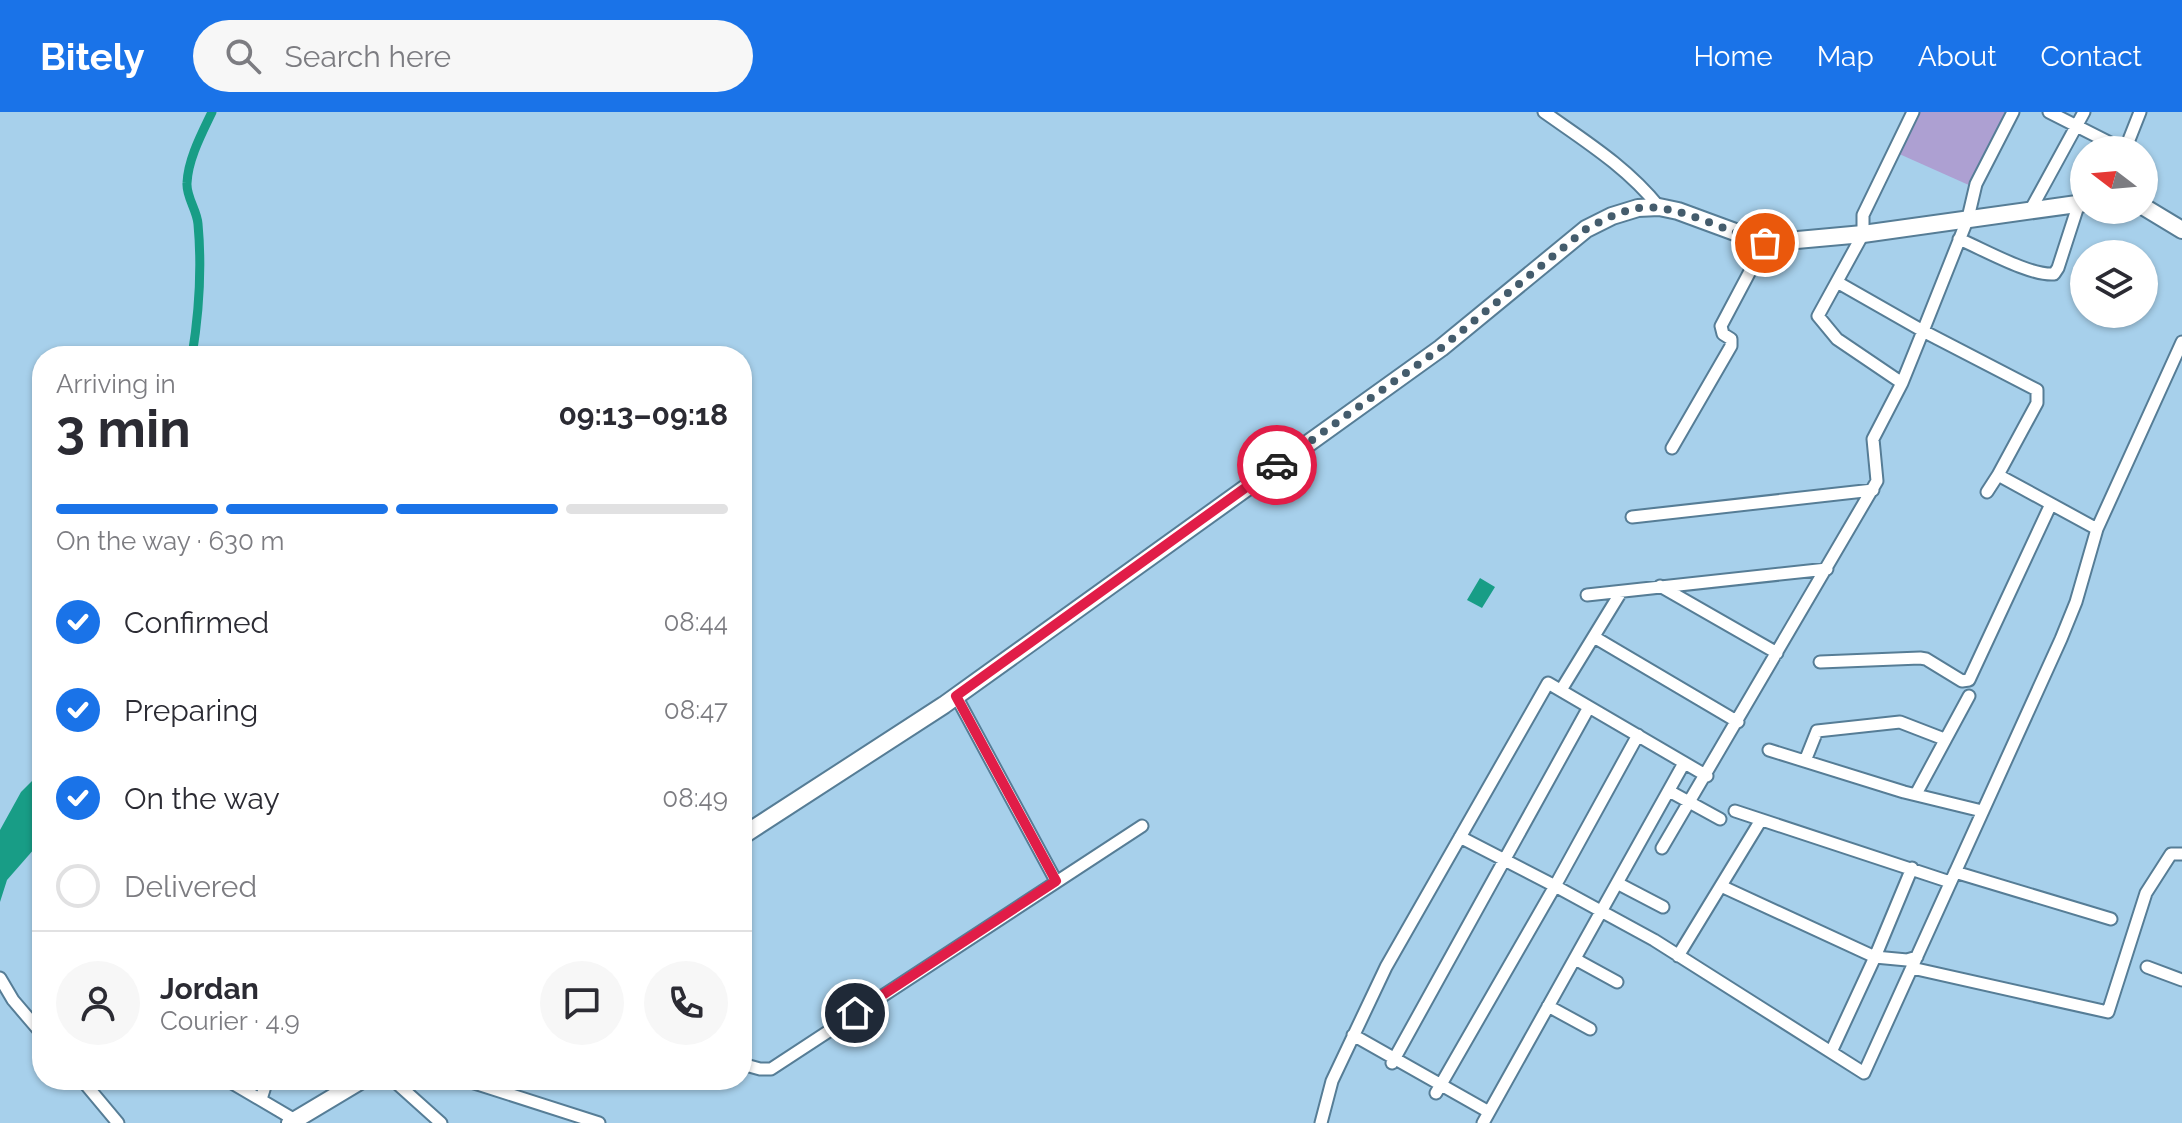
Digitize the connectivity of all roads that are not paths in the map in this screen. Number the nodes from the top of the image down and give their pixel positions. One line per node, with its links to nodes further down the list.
1 (1544, 112): 11 (street)
2 (1913, 112): 17 (street)
3 (2013, 112): 14 (street)
4 (2049, 112): 7 (street)
5 (2084, 112): 7 (street)
6 (2140, 112): 9 (street)
7 (2076, 126): 8 (street); 12 (street)
8 (2096, 136)
9 (2130, 136)
10 (2070, 204): 12 (main road)
11 (1659, 207): 19 (main road); 39 (main road)
12 (2031, 209): 14 (main road)
13 (2158, 215): 16 (main road)
14 (1968, 218): 17 (main road); 18 (street)
15 (2074, 224): 18 (street)
16 (2182, 230)
17 (1863, 234): 19 (main road); 20 (street)
18 (1959, 239): 21 (street)
19 (1765, 243): 24 (street)
20 (1837, 282): 21 (street); 23 (street)
21 (1923, 331): 23 (street); 25 (street)
22 (2182, 342): 30 (street)
23 (1902, 383): 26 (street)
24 (1672, 448)
25 (1998, 475): 27 (street); 28 (street)
26 (1873, 490): 29 (street); 31 (street)
27 (1987, 492)
28 (2051, 504): 30 (street); 37 (street)
29 (1632, 517)
30 (2097, 529): 53 (street)
31 (1827, 569): 32 (street); 36 (street)
32 (1660, 586): 33 (street); 36 (street)
33 (1621, 592): 34 (street); 35 (street)
34 (1587, 595)
35 (1594, 637): 38 (street); 42 (street)
36 (1777, 653): 42 (street)
37 (1820, 662)
38 (1561, 690): 41 (street); 59 (street)
39 (956, 696): 57 (main road); 64 (street)
40 (1969, 696): 44 (street)
41 (1589, 707): 43 (street); 61 (street)
42 (1738, 722): 48 (street)
43 (1638, 735): 47 (street); 66 (street)
44 (1944, 739): 46 (street); 50 (street)
45 (1769, 750): 46 (street)
46 (1805, 761): 50 (street)
47 (1684, 763): 48 (street); 49 (street)
48 (1707, 776): 51 (street)
49 (1669, 791): 51 (street); 58 (street)
50 (1916, 794): 53 (street)
51 (1689, 802): 54 (street); 58 (street)
52 (1735, 811): 55 (street)
53 (1982, 811): 63 (street)
54 (1720, 819)
55 (1761, 820): 62 (street); 67 (street)
56 (1142, 826): 64 (street)
57 (752, 829)
58 (1643, 836): 65 (street)
59 (1460, 837): 61 (street); 82 (street)
60 (2182, 854): 74 (street)
61 (1505, 860): 66 (street); 84 (street)
62 (1912, 868): 63 (street); 72 (street)
63 (1952, 877): 70 (street); 74 (street)
64 (1056, 881): 85 (street)
65 (1617, 883): 68 (street); 69 (street)
66 (1555, 886): 69 (street); 86 (street)
67 (1721, 886): 71 (street); 72 (street)
68 (1663, 907)
69 (1601, 912): 71 (street); 73 (street)
70 (2111, 919)
71 (1678, 956): 83 (street)
72 (1875, 957): 74 (street); 83 (street)
73 (1575, 959): 77 (street); 79 (street)
74 (1914, 962): 83 (street)
75 (2147, 967): 76 (street)
76 (2182, 980)
77 (1617, 982)
78 (2, 986): 80 (street)
79 (1548, 1006): 81 (street); 94 (street)
80 (32, 1022)
81 (1590, 1029)
82 (1353, 1035): 84 (street); 99 (street)
83 (1831, 1052)
84 (1393, 1060): 86 (street)
85 (752, 1067)
86 (1438, 1089): 94 (street)
87 (90, 1090): 96 (street)
88 (245, 1090): 93 (street)
89 (264, 1090): 93 (street)
90 (345, 1090): 95 (main road)
91 (404, 1090): 97 (street)
92 (496, 1090): 98 (street)
93 (261, 1099): 95 (street)
94 (1486, 1118)
95 (292, 1122)
96 (118, 1123)
97 (441, 1123)
98 (599, 1123)
99 (1321, 1123)

